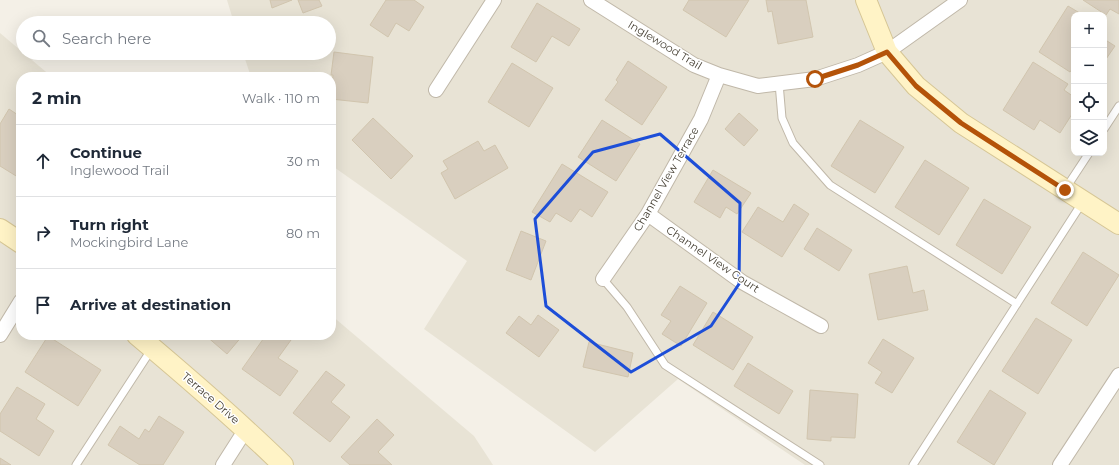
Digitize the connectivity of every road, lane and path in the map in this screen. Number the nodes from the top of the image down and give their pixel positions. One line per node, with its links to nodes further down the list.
1 (494, 0): 8 (street)
2 (591, 0): 6 (street, Inglewood Trail)
3 (866, 0): 5 (street)
4 (960, 0): 5 (street, Inglewood Trail)
5 (887, 52): 7 (street, Inglewood Trail); 12 (street)
6 (719, 75): 7 (street, Inglewood Trail); 14 (street, Channel View Terrace)
7 (779, 83): 19 (lane)
8 (436, 90)
9 (1119, 106): 10 (lane)
10 (1107, 124)
11 (1087, 156): 12 (lane)
12 (1065, 190): 13 (street)
13 (1083, 202): 15 (street); 19 (lane)
14 (648, 214): 18 (street, Channel View Terrace); 21 (street, Channel View Court)
15 (1119, 224)
16 (0, 230): 17 (street)
17 (16, 240)
18 (603, 279): 30 (lane)
19 (1017, 304): 31 (lane)
20 (16, 309): 22 (street)
21 (821, 326)
22 (0, 335)
23 (143, 340): 24 (street, Terrace Drive)
24 (153, 348): 26 (street, Terrace Drive); 27 (lane)
25 (1119, 375): 32 (street)
26 (246, 429): 28 (street); 29 (street, Terrace Drive)
27 (76, 465)
28 (223, 465)
29 (283, 465)
30 (820, 465)
31 (913, 465)
32 (1060, 465)

